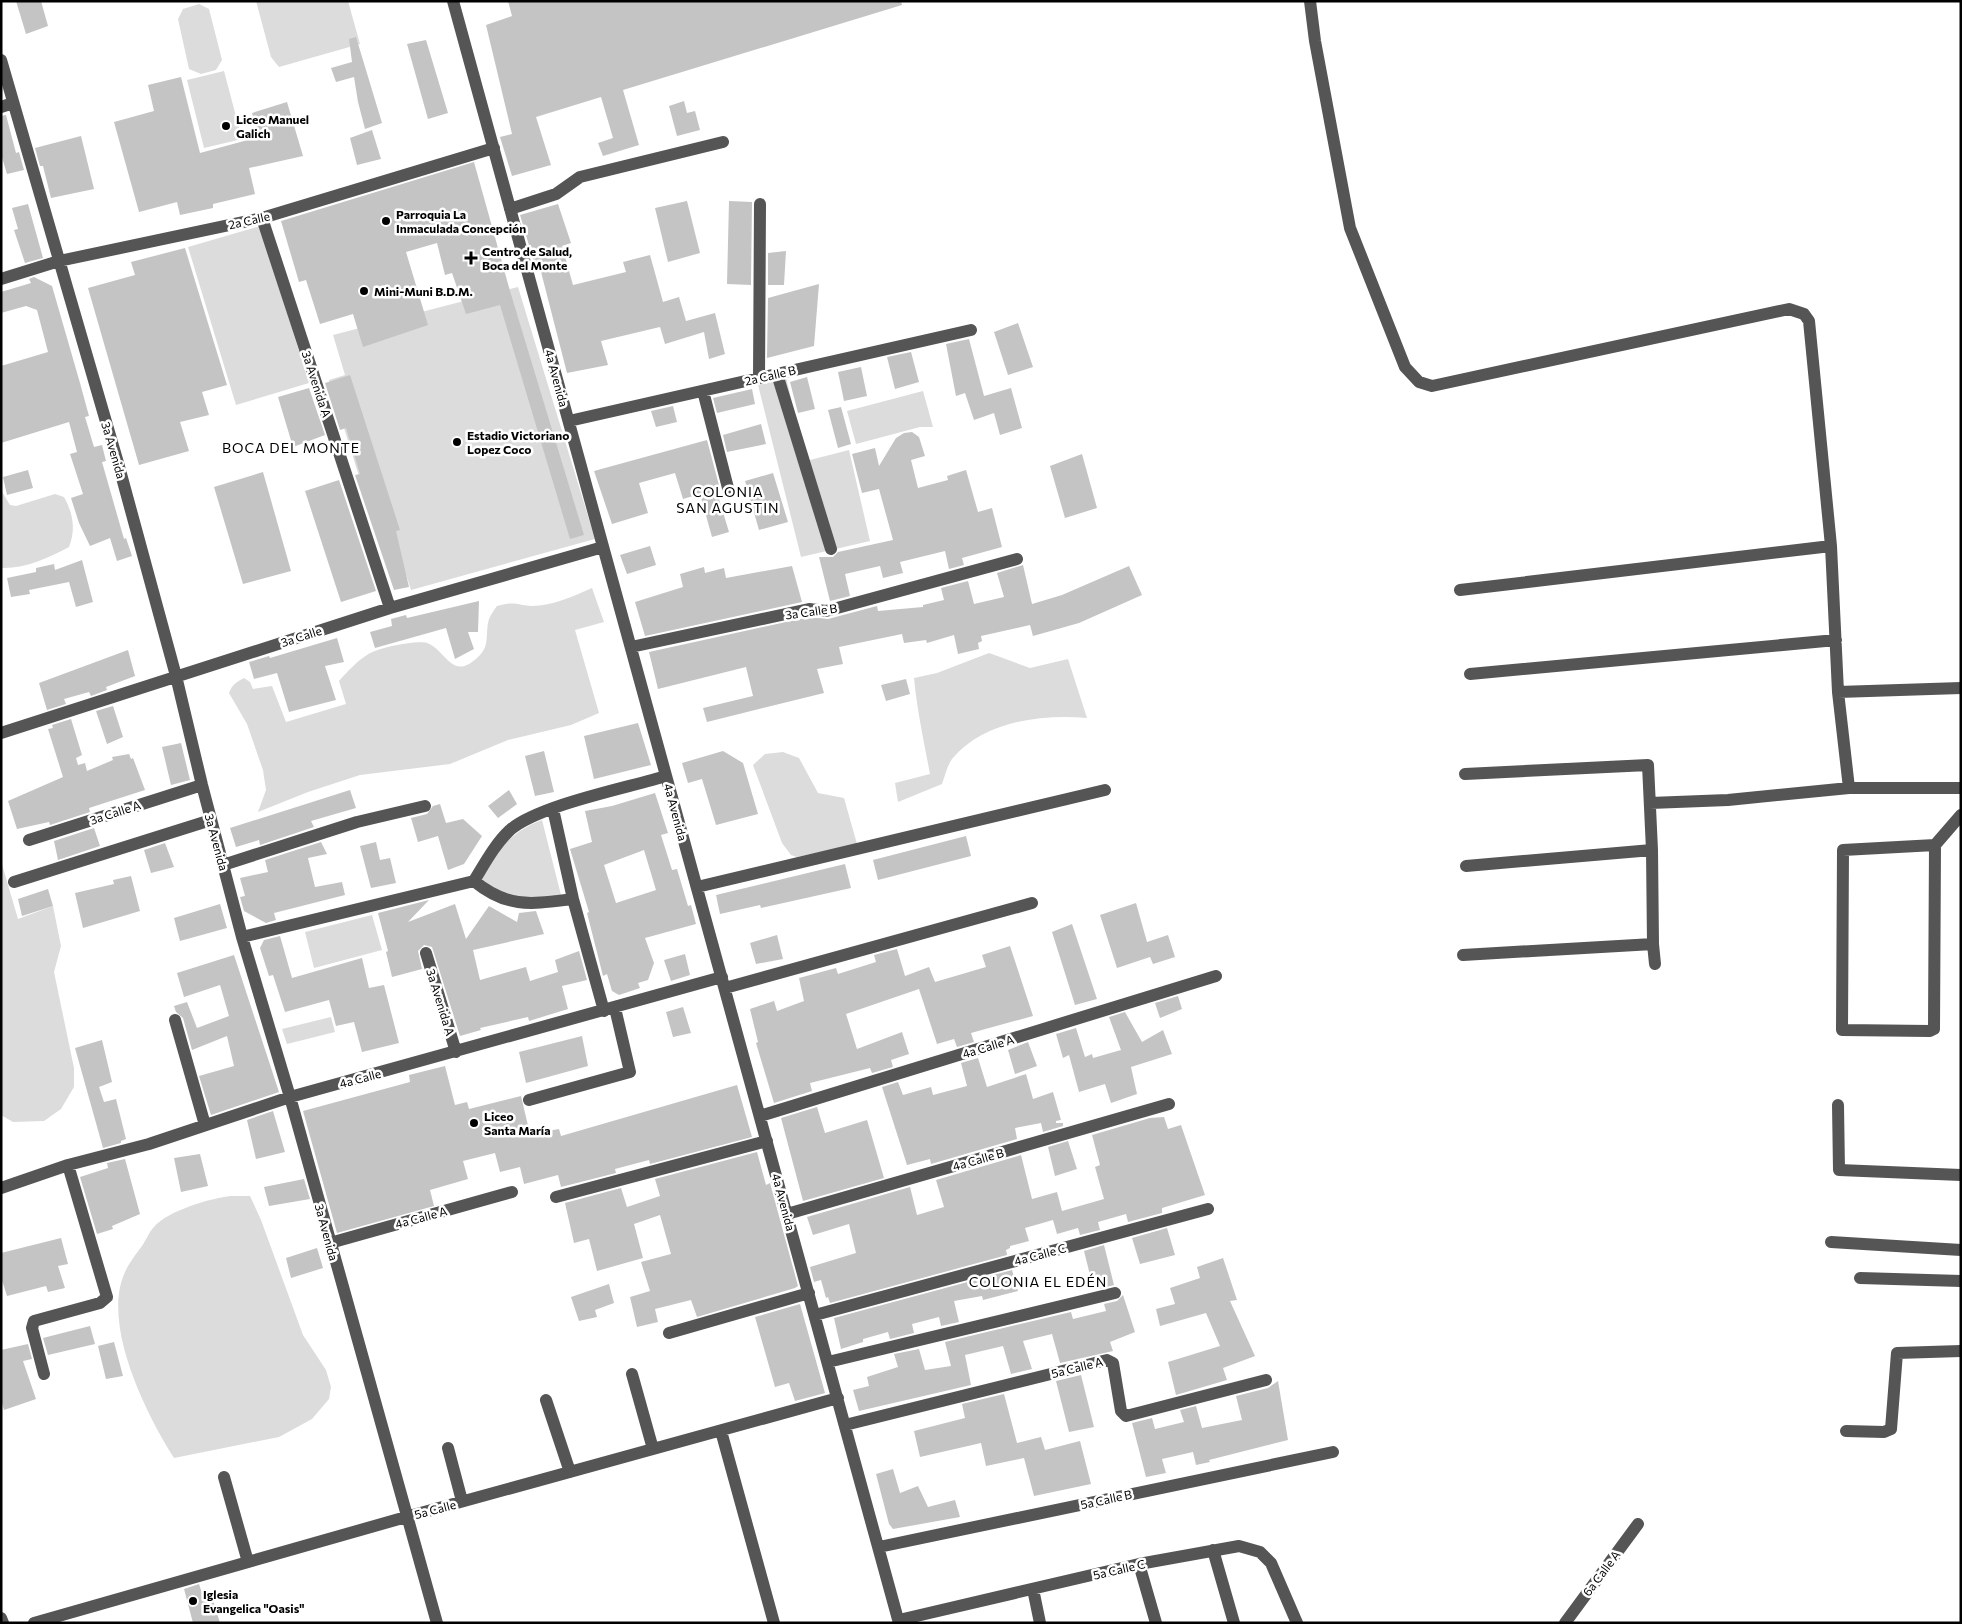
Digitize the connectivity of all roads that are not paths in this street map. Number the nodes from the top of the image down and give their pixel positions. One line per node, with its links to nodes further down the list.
1 (453, 1): 6 (street, 4a Avenida)
2 (1310, 1): 18 (street)
3 (1, 60): 4 (street, 3a Avenida)
4 (7, 105): 10 (street, 3a Avenida)
5 (723, 142): 8 (street)
6 (494, 148): 8 (street, 4a Avenida); 9 (street, 2a Calle)
7 (760, 204): 14 (street)
8 (510, 209): 16 (street, 4a Avenida)
9 (262, 218): 10 (street, 2a Calle); 23 (street, 3a Avenida A)
10 (59, 261): 11 (street, 2a Calle); 27 (street, 3a Avenida)
11 (1, 279)
12 (971, 330): 13 (street, 2a Calle B)
13 (777, 374): 14 (street, 2a Calle B); 20 (street)
14 (759, 378): 15 (street, 2a Calle B)
15 (703, 390): 16 (street, 2a Calle B); 17 (street)
16 (569, 421): 19 (street, 4a Avenida)
17 (728, 488)
18 (1831, 546): 22 (street); 24 (street)
19 (603, 547): 23 (street, 3a Calle); 25 (street, 4a Avenida)
20 (831, 549)
21 (1017, 559): 25 (street, 3a Calle B)
22 (1460, 590)
23 (390, 608): 27 (street, 3a Calle)
24 (1836, 640): 26 (street); 29 (street)
25 (631, 647): 32 (street, 4a Avenida)
26 (1470, 674)
27 (176, 676): 30 (street, 3a Calle); 33 (street, 3a Avenida)
28 (1961, 688): 29 (street)
29 (1838, 692): 34 (street)
30 (1, 733)
31 (1465, 774): 37 (street)
32 (666, 776): 39 (street); 49 (street, 4a Avenida)
33 (202, 785): 41 (street, 3a Avenida); 42 (street, 3a Calle A)
34 (1849, 788): 35 (street); 37 (street)
35 (1961, 788)
36 (1105, 790): 49 (street)
37 (1650, 804): 44 (street)
38 (425, 806): 45 (street)
39 (553, 809): 47 (street); 50 (street)
40 (1961, 815): 43 (street)
41 (211, 820): 45 (street, 3a Avenida); 48 (street)
42 (29, 840)
43 (1935, 845): 43 (street)
44 (1652, 850): 46 (street); 53 (street)
45 (223, 865): 52 (street, 3a Avenida)
46 (1466, 866)
47 (474, 880): 50 (street); 52 (street)
48 (14, 882)
49 (697, 887): 58 (street, 4a Avenida)
50 (573, 899): 59 (street)
51 (1032, 903): 58 (street, 4a Calle)
52 (242, 937): 62 (street, 3a Avenida)
53 (1653, 944): 55 (street); 56 (street)
54 (426, 953): 61 (street, 3a Avenida A)
55 (1463, 955)
56 (1655, 964)
57 (1216, 976): 66 (street, 4a Calle A)
58 (723, 983): 59 (street, 4a Calle); 66 (street, 4a Avenida)
59 (610, 1009): 61 (street, 4a Calle); 63 (street)
60 (175, 1020): 67 (street)
61 (456, 1052): 62 (street, 4a Calle)
62 (290, 1097): 67 (street, 4a Calle); 77 (street, 3a Avenida)
63 (529, 1100)
64 (1169, 1104): 75 (street, 4a Calle B)
65 (1838, 1105): 70 (street)
66 (760, 1116): 68 (street, 4a Avenida)
67 (205, 1125): 69 (street, 4a Calle)
68 (767, 1141): 73 (street); 75 (street, 4a Avenida)
69 (68, 1166): 71 (street, 4a Calle); 87 (street)
70 (1961, 1175)
71 (1, 1188)
72 (512, 1192): 77 (street, 4a Calle A)
73 (556, 1197)
74 (1208, 1209): 83 (street, 4a Calle C)
75 (787, 1214): 81 (street, 4a Avenida)
76 (1832, 1242): 78 (street)
77 (330, 1243): 101 (street, 3a Avenida)
78 (1961, 1250)
79 (1860, 1278): 80 (street)
80 (1961, 1281)
81 (809, 1293): 83 (street, 4a Avenida); 84 (street)
82 (1115, 1293): 86 (street)
83 (815, 1315): 86 (street, 4a Avenida)
84 (670, 1332)
85 (1961, 1351): 94 (street)
86 (828, 1362): 90 (street, 4a Avenida)
87 (44, 1374)
88 (632, 1374): 96 (street)
89 (1266, 1380): 92 (street, 5a Calle A)
90 (838, 1398): 92 (street, 4a Avenida); 93 (street, 5a Calle)
91 (546, 1400): 98 (street)
92 (845, 1425): 103 (street, 4a Avenida)
93 (721, 1430): 96 (street, 5a Calle); 113 (street)
94 (1846, 1431)
95 (448, 1448): 100 (street)
96 (653, 1449): 98 (street, 5a Calle)
97 (1333, 1452): 103 (street, 5a Calle B)
98 (570, 1472): 100 (street, 5a Calle)
99 (224, 1477): 105 (street)
100 (462, 1502): 101 (street, 5a Calle)
101 (406, 1517): 105 (street, 5a Calle); 112 (street, 3a Avenida)
102 (1638, 1524): 118 (street, 6a Calle A)
103 (878, 1547): 109 (street, 4a Avenida)
104 (1213, 1550): 106 (street, 5a Calle C); 116 (street); 117 (street, 5a Calle C)
105 (248, 1562): 111 (street, 5a Calle)
106 (1139, 1564): 107 (street, 5a Calle C); 115 (street)
107 (1033, 1589): 109 (street, 5a Calle C); 114 (street)
108 (1, 1618): 110 (street)
109 (899, 1621)
110 (3, 1623)
111 (34, 1623)
112 (437, 1623)
113 (774, 1623)
114 (1040, 1623)
115 (1156, 1623)
116 (1234, 1623)
117 (1297, 1623)
118 (1564, 1623)

